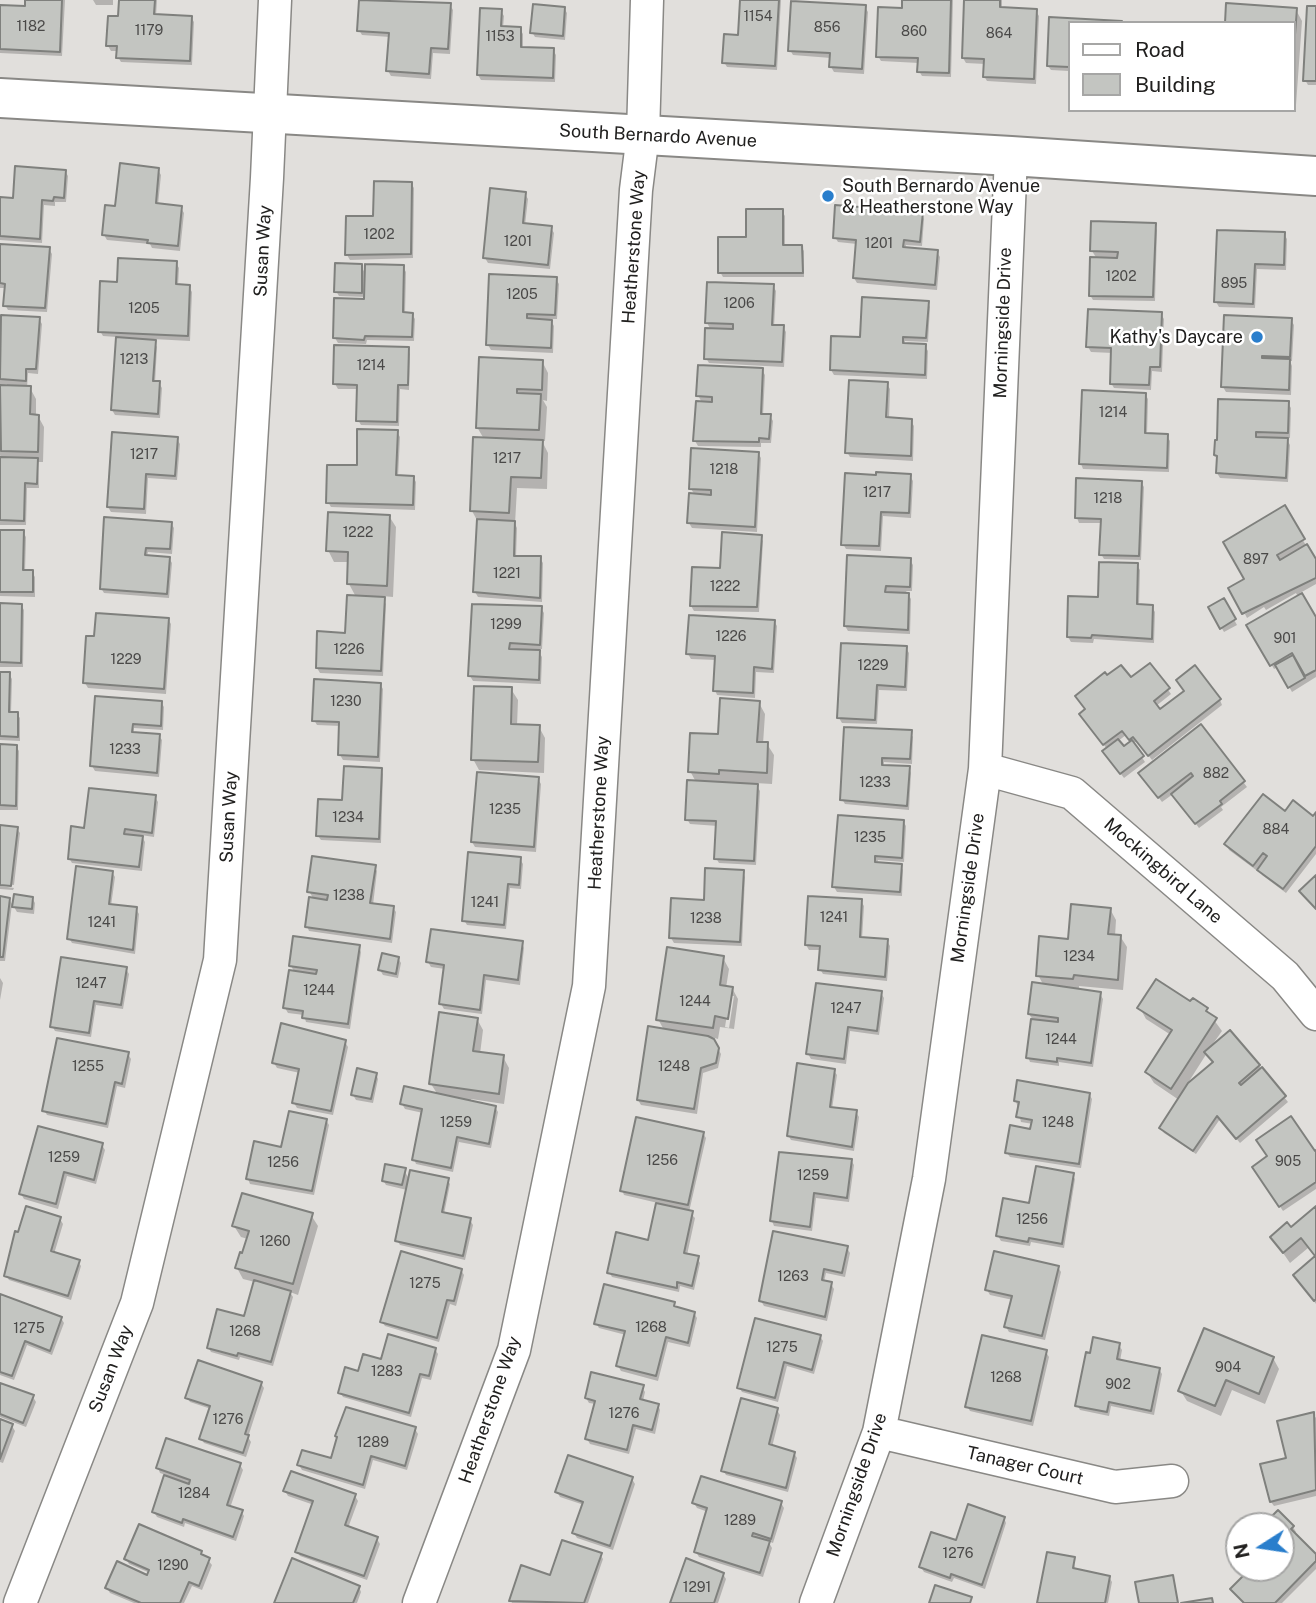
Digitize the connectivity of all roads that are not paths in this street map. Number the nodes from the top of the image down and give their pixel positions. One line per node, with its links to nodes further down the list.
1 (275, 0): 4 (street, Susan Way)
2 (648, 0): 5 (street, Heatherstone Way)
3 (0, 98): 4 (street, South Bernardo Avenue)
4 (271, 115): 5 (street, South Bernardo Avenue); 12 (street, Susan Way)
5 (643, 134): 6 (street, South Bernardo Avenue); 13 (street, Heatherstone Way)
6 (1011, 156): 7 (street, South Bernardo Avenue); 8 (street, Morningside Drive)
7 (1316, 176)
8 (985, 769): 9 (street, Mockingbird Lane); 10 (street, Morningside Drive)
9 (1316, 1014)
10 (879, 1432): 11 (street, Tanager Court); 14 (street, Morningside Drive)
11 (1172, 1480)
12 (20, 1603)
13 (419, 1603)
14 (816, 1603)

